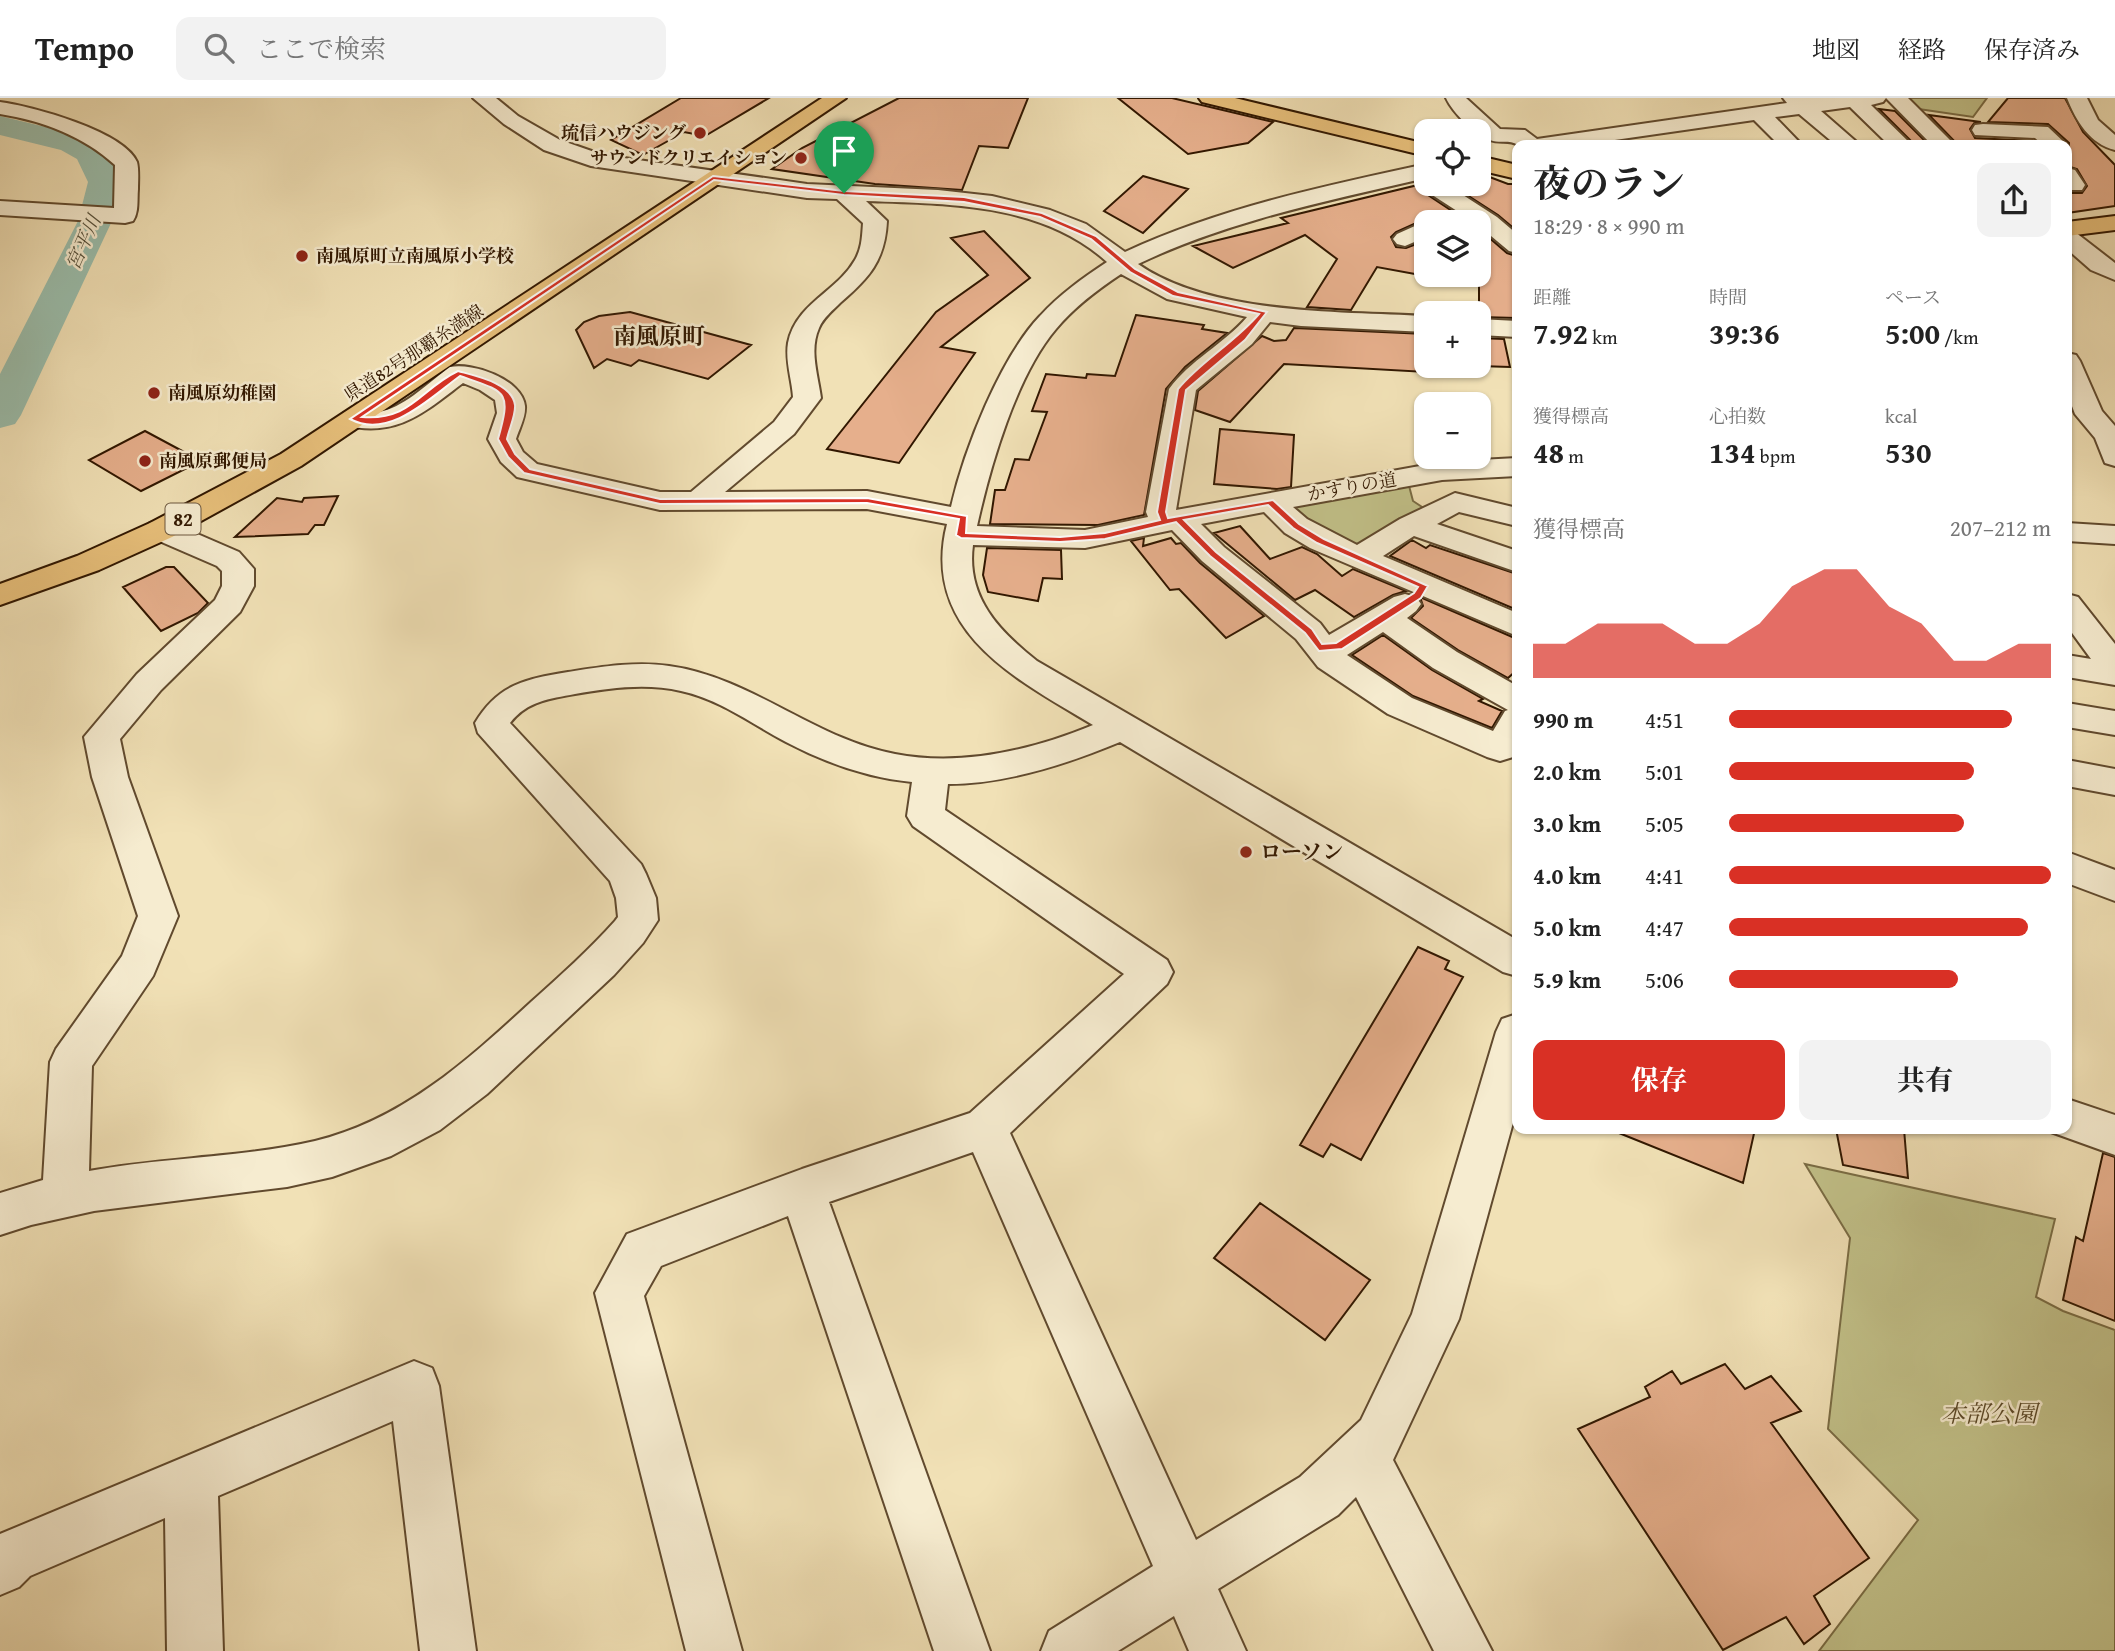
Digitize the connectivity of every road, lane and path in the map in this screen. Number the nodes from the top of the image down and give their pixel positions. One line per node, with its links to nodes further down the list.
1 (483, 98): 31 (street)
2 (809, 98): 31 (main road, 県道82号那覇糸満線 / 82)
3 (836, 98): 32 (main road, 県道82号那覇糸満線 / 82)
4 (1209, 98): 25 (main road)
5 (1456, 98): 17 (street)
6 (1695, 98): 14 (street)
7 (1896, 98): 22 (street)
8 (1866, 100): 9 (street); 21 (street)
9 (1800, 102): 13 (street); 20 (street)
10 (0, 108): 36 (street)
11 (1990, 108): 15 (street)
12 (2088, 109): 24 (street)
13 (1759, 113): 14 (street); 19 (street)
14 (1716, 118): 16 (street); 18 (street)
15 (1988, 138): 23 (street)
16 (1735, 139)
17 (1524, 140)
18 (1572, 140)
19 (1786, 140)
20 (1842, 140)
21 (1897, 140)
22 (1939, 140)
23 (2050, 140)
24 (2115, 146): 26 (street)
25 (1414, 147)
26 (2079, 149)
27 (1512, 154): 28 (street)
28 (1491, 160)
29 (1491, 166): 30 (main road)
30 (1512, 171)
31 (687, 174): 32 (street); 66 (main road, 県道82号那覇糸満線 / 82)
32 (713, 178): 34 (street); 52 (main road, 県道82号那覇糸満線 / 82)
33 (1414, 179): 45 (street)
34 (844, 193): 45 (street); 55 (street)
35 (1450, 196): 37 (street)
36 (0, 208)
37 (1468, 210)
38 (1491, 225): 43 (street)
39 (2110, 227): 40 (main road)
40 (2072, 229)
41 (1414, 234): 42 (street)
42 (1405, 239)
43 (1512, 239)
44 (2072, 241): 46 (street)
45 (1123, 261): 47 (street); 60 (street)
46 (2115, 273)
47 (1264, 313): 48 (street); 58 (street)
48 (1414, 323)
49 (1491, 327): 50 (street)
50 (1512, 328)
51 (2072, 373): 53 (street)
52 (354, 419): 55 (street, かすりの道); 61 (main road, 県道82号那覇糸満線 / 82)
53 (2113, 443)
54 (1512, 467): 56 (street, かすりの道)
55 (703, 501): 60 (street, かすりの道)
56 (1270, 502): 58 (street, かすりの道); 64 (street, かすりの道)
57 (1512, 516): 59 (street)
58 (1171, 520): 60 (street, かすりの道); 74 (street)
59 (1411, 525): 64 (street); 65 (street)
60 (962, 526): 81 (street)
61 (161, 530): 68 (main road, 県道82号那覇糸満線 / 82); 94 (street)
62 (2072, 532): 63 (street)
63 (2115, 535)
64 (1357, 558): 67 (street, かすりの道)
65 (1512, 560)
66 (0, 571)
67 (1424, 586): 71 (street); 72 (street, かすりの道)
68 (0, 594)
69 (2072, 613): 73 (street)
70 (2072, 615): 76 (street)
71 (1385, 618): 74 (street); 78 (street)
72 (1512, 623)
73 (2115, 624)
74 (1319, 647): 82 (street)
75 (2072, 667): 77 (street)
76 (2115, 667)
77 (2115, 674)
78 (1512, 698)
79 (2072, 716): 80 (street)
80 (2115, 723)
81 (1120, 728): 83 (street); 88 (street)
82 (1512, 728)
83 (931, 772): 91 (street); 94 (street)
84 (2072, 774): 85 (street)
85 (2115, 782)
86 (2072, 869): 87 (street)
87 (2115, 886)
88 (1512, 957)
89 (1512, 1050): 96 (street)
90 (2072, 1120): 92 (street)
91 (985, 1128): 93 (street); 99 (street)
92 (2115, 1135)
93 (802, 1190): 102 (street); 103 (street)
94 (65, 1195): 95 (street)
95 (0, 1214)
96 (1362, 1454): 99 (street); 106 (street)
97 (191, 1481): 98 (street); 100 (street); 101 (street)
98 (0, 1567)
99 (1188, 1577): 104 (street); 105 (street)
100 (195, 1651)
101 (448, 1651)
102 (714, 1651)
103 (962, 1651)
104 (1069, 1651)
105 (1218, 1651)
106 (1464, 1651)

